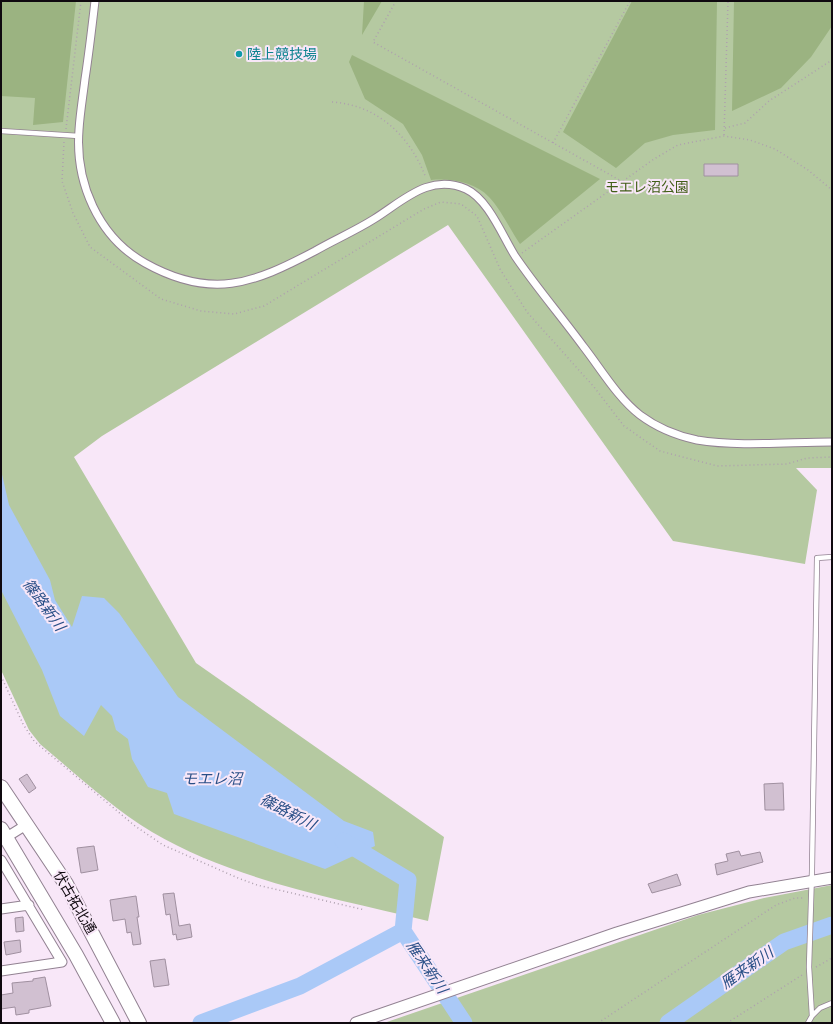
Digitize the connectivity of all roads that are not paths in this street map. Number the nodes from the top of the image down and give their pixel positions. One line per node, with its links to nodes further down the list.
1 (96, 1): 3 (street)
2 (1, 131): 3 (lane)
3 (79, 136): 4 (street)
4 (832, 442)
5 (832, 557): 11 (lane)
6 (1, 787): 7 (main road, 伏古拓北通)
7 (26, 825): 8 (street); 18 (main road, 伏古拓北通)
8 (3, 836): 17 (main road, 伏古拓北通)
9 (1, 860): 12 (street)
10 (832, 878): 11 (street)
11 (812, 880): 16 (lane); 19 (street)
12 (29, 905): 13 (street); 14 (street)
13 (1, 909)
14 (1, 971)
15 (832, 1003): 16 (lane)
16 (812, 1016): 20 (lane)
17 (113, 1023)
18 (140, 1023)
19 (356, 1023)
20 (808, 1023)

